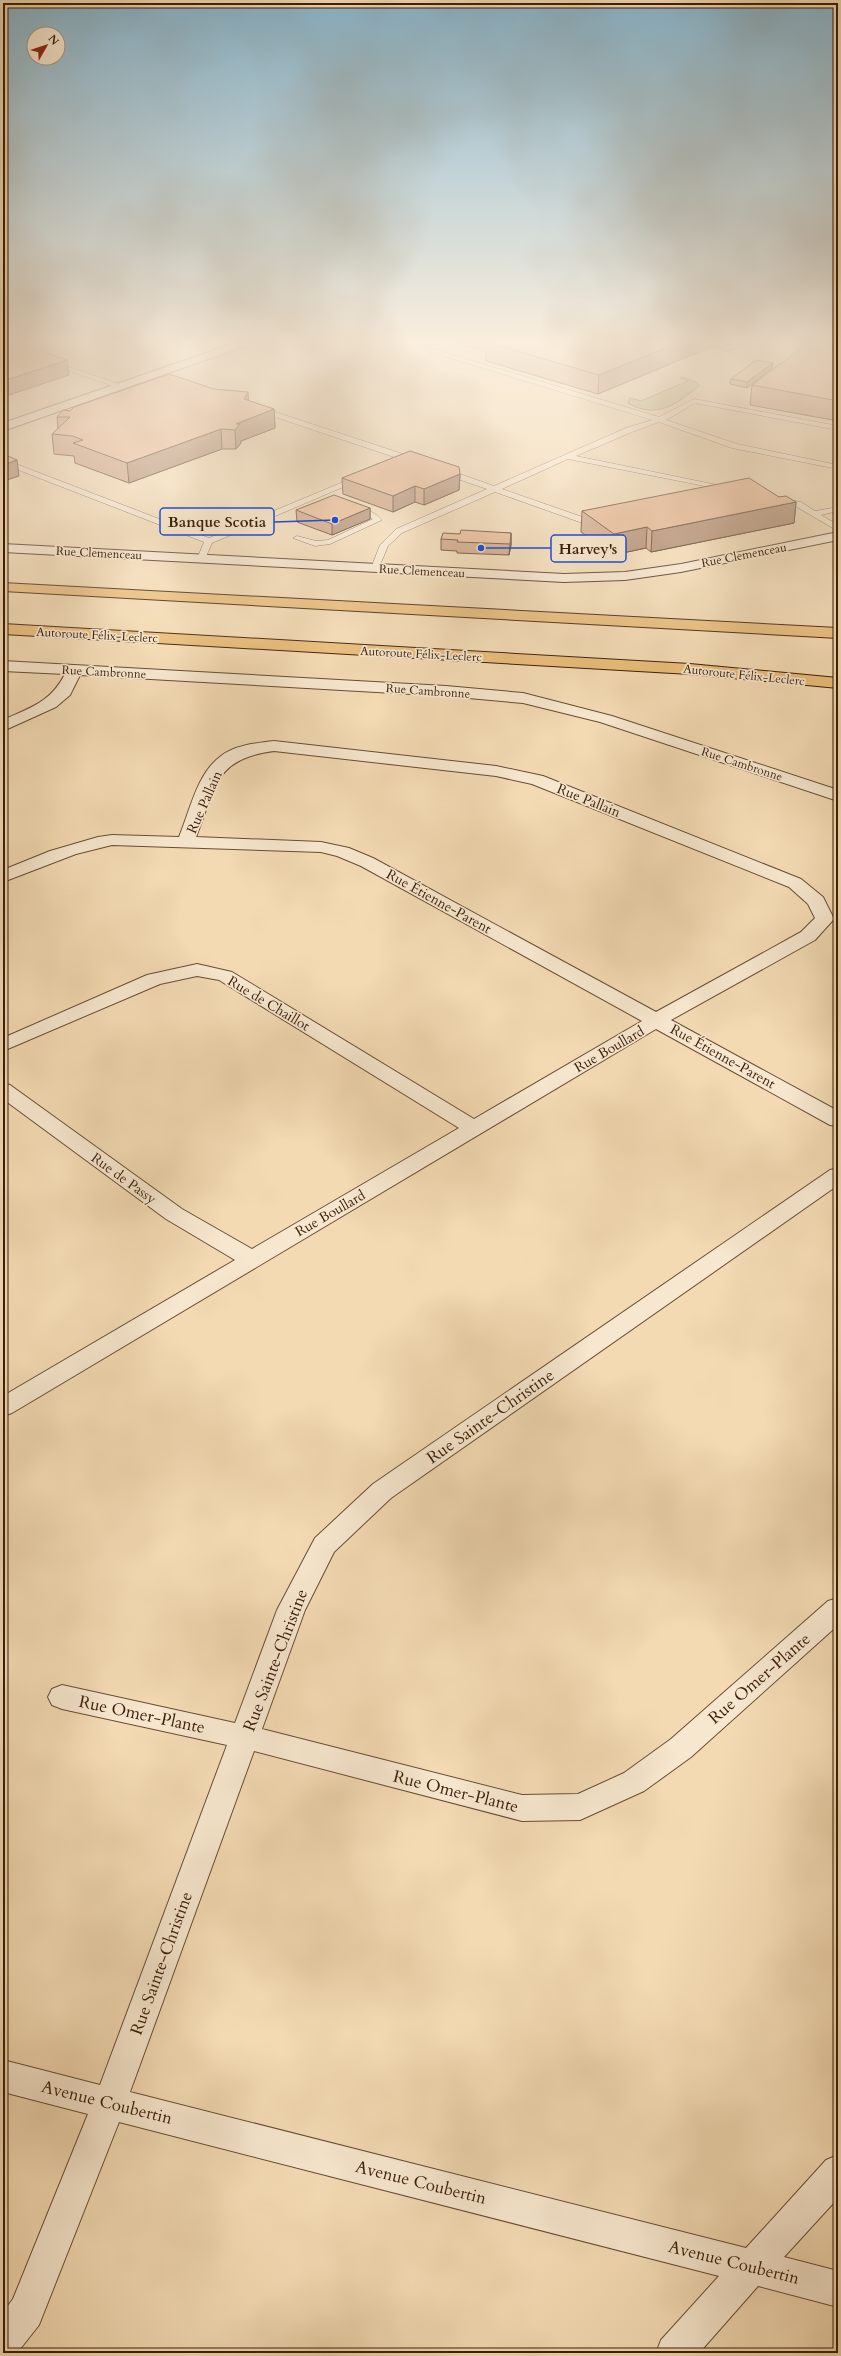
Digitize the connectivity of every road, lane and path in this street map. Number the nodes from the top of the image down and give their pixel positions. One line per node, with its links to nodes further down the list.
1 (378, 449): 5 (lane)
2 (586, 449): 4 (lane)
3 (749, 449): 10 (lane)
4 (568, 457): 12 (lane); 14 (lane)
5 (408, 459): 7 (lane); 8 (lane)
6 (3, 461): 24 (lane)
7 (420, 463)
8 (394, 465)
9 (432, 467): 12 (lane)
10 (838, 467)
11 (366, 476): 13 (lane)
12 (496, 489): 20 (lane); 27 (lane)
13 (318, 496): 16 (lane); 24 (lane)
14 (732, 496)
15 (772, 499): 19 (lane)
16 (333, 501)
17 (347, 506): 23 (lane)
18 (838, 509): 19 (lane)
19 (814, 514): 21 (lane)
20 (608, 521)
21 (838, 529)
22 (838, 536): 27 (street, Rue Clemenceau)
23 (297, 538)
24 (209, 541): 26 (lane)
25 (3, 548): 26 (street, Rue Clemenceau)
26 (201, 559): 27 (street, Rue Clemenceau)
27 (375, 568)
28 (3, 587): 30 (highway)
29 (3, 630): 33 (highway, Autoroute Félix-Leclerc)
30 (838, 633)
31 (3, 666): 32 (street, Rue Cambronne)
32 (75, 670): 34 (street); 35 (street, Rue Cambronne)
33 (834, 684)
34 (3, 726)
35 (838, 796)
36 (185, 843): 37 (street, Rue Étienne-Parent); 38 (street, Rue Étienne-Parent); 38 (street, Rue Pallain)
37 (3, 877)
38 (657, 1020): 41 (street, Rue Étienne-Parent); 42 (street, Rue Boullard)
39 (3, 1045): 42 (street, Rue de Chaillot)
40 (3, 1089): 44 (street, Rue de Passy)
41 (838, 1120)
42 (474, 1128): 44 (street, Rue Boullard)
43 (838, 1175): 48 (street, Rue Sainte-Christine)
44 (250, 1259): 45 (street, Rue Boullard)
45 (3, 1407)
46 (838, 1609): 48 (street, Rue Omer-Plante)
47 (62, 1698): 48 (street, Rue Omer-Plante)
48 (244, 1737): 50 (street, Rue Sainte-Christine)
49 (3, 2076): 50 (street, Avenue Coubertin)
50 (110, 2102): 52 (street, Avenue Coubertin); 54 (street, Rue Sainte-Christine)
51 (838, 2172): 52 (street)
52 (752, 2267): 53 (street, Avenue Coubertin); 55 (street)
53 (838, 2289)
54 (3, 2341)
55 (674, 2353)

